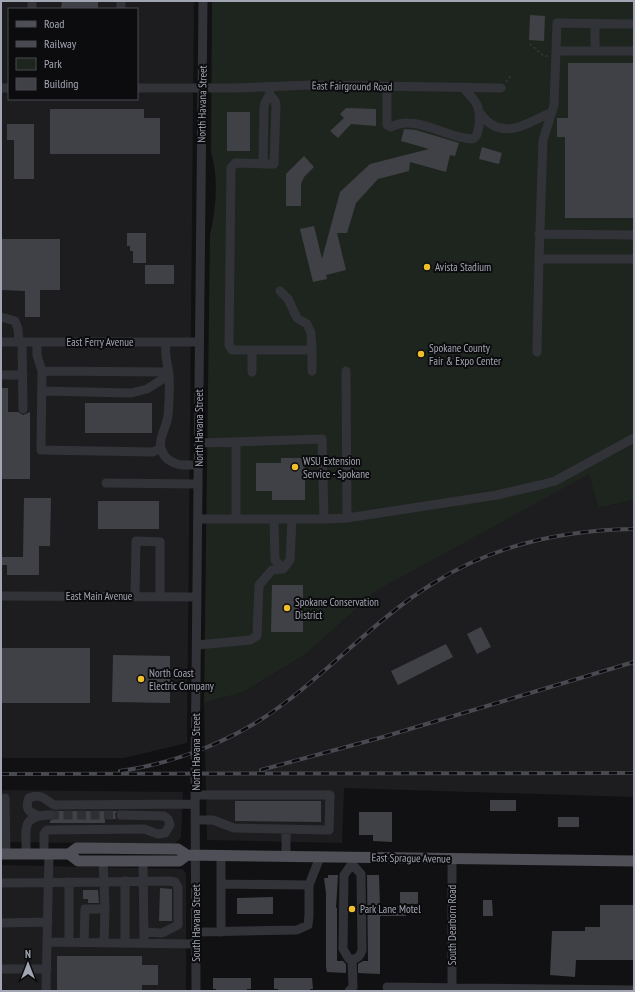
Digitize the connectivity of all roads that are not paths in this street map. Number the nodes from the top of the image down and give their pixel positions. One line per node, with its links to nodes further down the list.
1 (203, 1): 10 (street, North Havana Street)
2 (595, 24): 3 (street); 4 (street); 6 (street)
3 (634, 24)
4 (595, 51): 5 (street); 6 (street)
5 (634, 51)
6 (556, 54): 13 (street)
7 (387, 87): 8 (street, East Fairground Road); 12 (street, East Fairground Road); 14 (street)
8 (462, 87): 11 (street, East Fairground Road); 14 (street)
9 (138, 88): 10 (street, East Fairground Road)
10 (203, 88): 12 (street, East Fairground Road); 26 (street, North Havana Street)
11 (501, 88)
12 (270, 91): 15 (street); 15 (street)
13 (552, 112): 14 (street); 16 (street)
14 (480, 113)
15 (263, 164): 27 (street)
16 (539, 234): 17 (street); 18 (street)
17 (634, 235)
18 (539, 259): 19 (street); 29 (street)
19 (634, 260)
20 (280, 291): 28 (street)
21 (1, 317): 23 (street)
22 (1, 342): 23 (street, East Ferry Avenue)
23 (21, 342): 24 (street, East Ferry Avenue); 36 (street)
24 (37, 342): 25 (street, East Ferry Avenue); 30 (street)
25 (166, 342): 26 (street, East Ferry Avenue); 34 (street)
26 (199, 342): 41 (street, North Havana Street)
27 (252, 350): 28 (street); 33 (street)
28 (312, 350): 31 (street)
29 (537, 352)
30 (42, 370): 34 (street); 37 (street)
31 (312, 371)
32 (346, 371): 46 (street)
33 (252, 372)
34 (169, 373): 37 (street); 42 (street)
35 (1, 375): 36 (street)
36 (22, 375): 38 (street)
37 (42, 390): 42 (street)
38 (23, 409)
39 (634, 438): 46 (street)
40 (236, 442): 41 (street); 48 (street); 51 (street)
41 (198, 444): 43 (street, North Havana Street)
42 (161, 448): 43 (street)
43 (198, 465): 45 (street, North Havana Street)
44 (106, 483): 45 (street)
45 (198, 484): 47 (street, North Havana Street)
46 (347, 518): 51 (street)
47 (198, 519): 48 (street); 56 (street, North Havana Street)
48 (236, 519): 49 (street)
49 (274, 519): 50 (street); 52 (street)
50 (292, 519): 51 (street); 52 (street)
51 (324, 519)
52 (283, 569): 57 (street)
53 (1, 596): 54 (street, East Main Avenue)
54 (135, 596): 55 (street, East Main Avenue); 55 (street)
55 (160, 597): 56 (street, East Main Avenue)
56 (197, 597): 57 (street, North Havana Street)
57 (196, 645): 59 (street, North Havana Street)
58 (5, 798): 65 (street)
59 (196, 800): 60 (street); 63 (street, North Havana Street); 64 (street)
60 (37, 815): 61 (street); 66 (street)
61 (50, 815)
62 (121, 815): 67 (street)
63 (196, 820): 64 (street); 69 (street, North Havana Street)
64 (286, 829): 71 (street)
65 (3, 854): 66 (main road, East Sprague Avenue)
66 (26, 854): 67 (main road, East Sprague Avenue)
67 (46, 854): 68 (main road, East Sprague Avenue); 79 (street)
68 (69, 854): 69 (main road, East Sprague Avenue); 76 (main road, East Sprague Avenue)
69 (192, 855): 70 (main road, East Sprague Avenue); 77 (main road, East Sprague Avenue); 90 (street, South Havana Street)
70 (221, 856): 71 (main road, East Sprague Avenue); 84 (street)
71 (286, 856): 72 (main road, East Sprague Avenue)
72 (320, 857): 74 (main road, East Sprague Avenue); 85 (street)
73 (452, 859): 74 (main road, East Sprague Avenue); 75 (main road, East Sprague Avenue); 103 (street, South Dearborn Road)
74 (352, 861): 99 (street); 99 (street)
75 (634, 861)
76 (103, 862): 77 (main road, East Sprague Avenue); 81 (street)
77 (143, 862): 82 (street)
78 (125, 881): 81 (street); 82 (street); 96 (street)
79 (48, 882): 80 (street); 83 (street); 87 (street)
80 (69, 882): 81 (street); 93 (street)
81 (104, 882): 86 (street)
82 (143, 882): 89 (street); 89 (street)
83 (1, 883)
84 (221, 884): 85 (street); 91 (street)
85 (309, 885): 91 (street)
86 (105, 909): 94 (street); 95 (street)
87 (48, 922): 88 (street); 92 (street)
88 (1, 923)
89 (144, 932): 97 (street)
90 (196, 932): 91 (street); 98 (street, South Havana Street)
91 (221, 932)
92 (47, 942): 93 (street); 101 (street)
93 (69, 942): 94 (street)
94 (84, 942): 95 (street)
95 (104, 942): 96 (street)
96 (125, 943): 97 (street)
97 (144, 943): 98 (street)
98 (196, 944): 107 (street, South Havana Street)
99 (352, 959): 104 (street)
100 (1, 969): 101 (street)
101 (47, 969): 106 (street)
102 (387, 987): 103 (street)
103 (452, 989): 105 (street)
104 (354, 990)
105 (634, 990)
106 (46, 991)
107 (196, 991)

